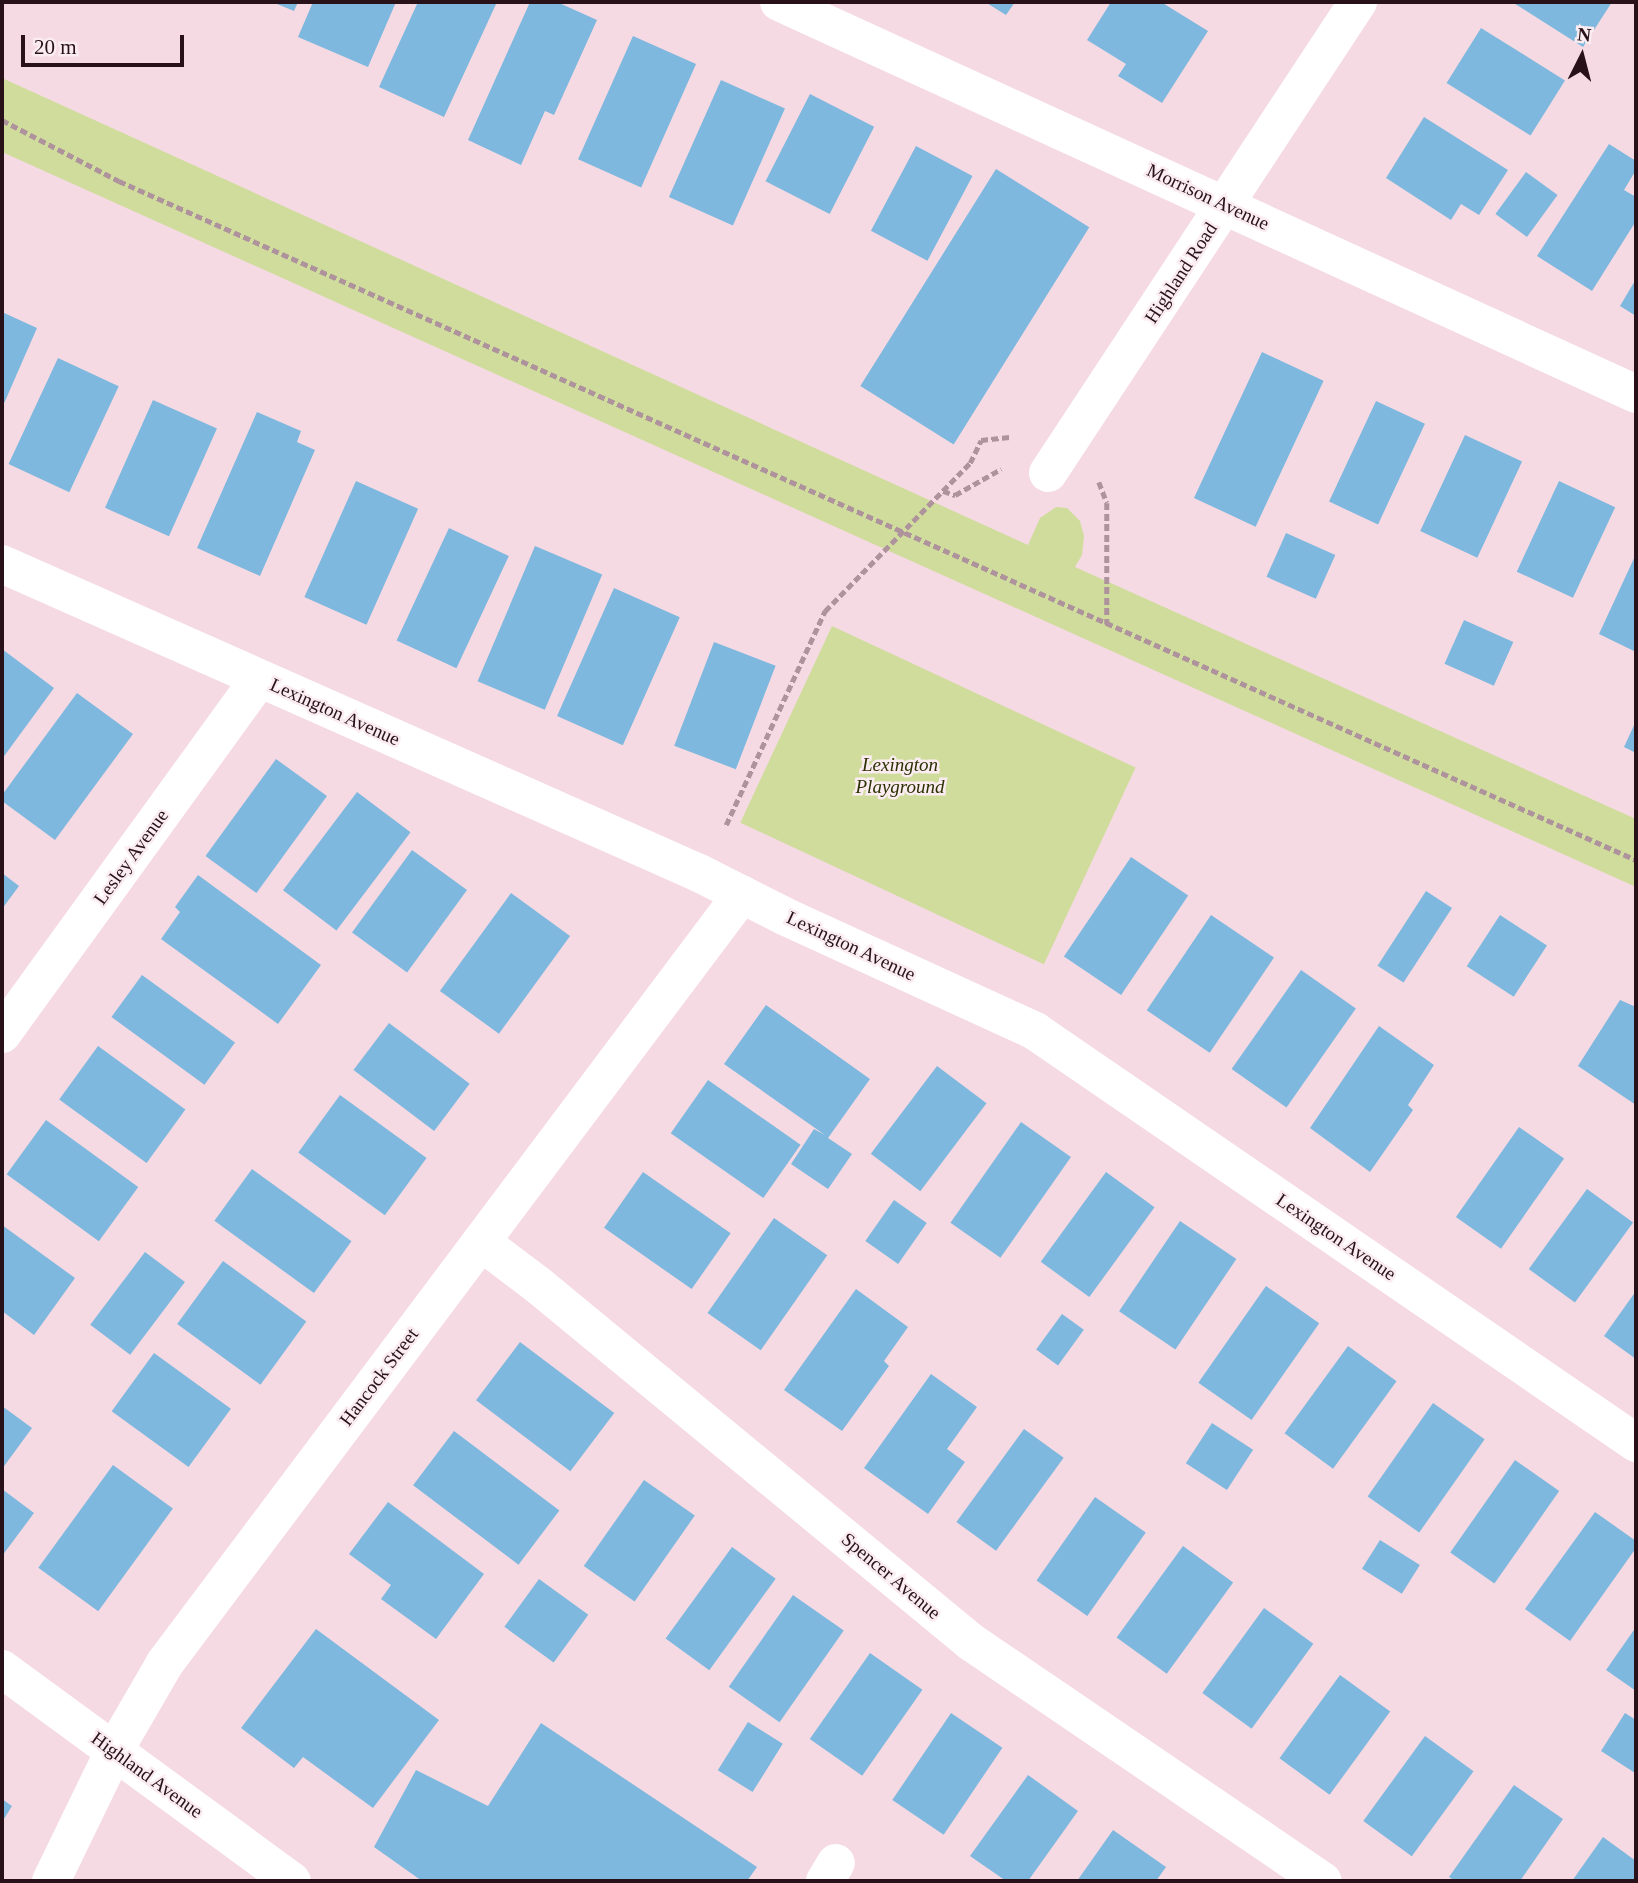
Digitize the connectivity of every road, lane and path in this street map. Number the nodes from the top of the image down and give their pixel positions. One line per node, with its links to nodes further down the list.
1 (779, 2): 4 (street, Morrison Avenue)
2 (1358, 2): 4 (street, Highland Road)
3 (2, 120): 11 (path)
4 (1225, 205): 5 (street, Morrison Avenue); 8 (street, Highland Road)
5 (1636, 394)
6 (981, 440): 9 (path)
7 (1008, 465): 9 (path)
8 (1048, 473)
9 (943, 491): 11 (path)
10 (1107, 503): 13 (path)
11 (904, 531): 13 (path); 15 (path)
12 (2, 564): 14 (street, Lexington Avenue)
13 (1107, 624): 16 (path)
14 (259, 679): 17 (street, Lexington Avenue); 18 (street, Lesley Avenue)
15 (726, 825)
16 (1636, 860)
17 (742, 894): 19 (street, Hancock Street); 20 (street, Lexington Avenue)
18 (2, 1034)
19 (481, 1242): 22 (street, Hancock Street); 25 (street, Spencer Avenue)
20 (1636, 1443)
21 (2, 1669): 22 (street, Highland Avenue)
22 (114, 1751): 23 (street, Hancock Street); 24 (street, Highland Avenue)
23 (51, 1881)
24 (292, 1881)
25 (1322, 1881)

